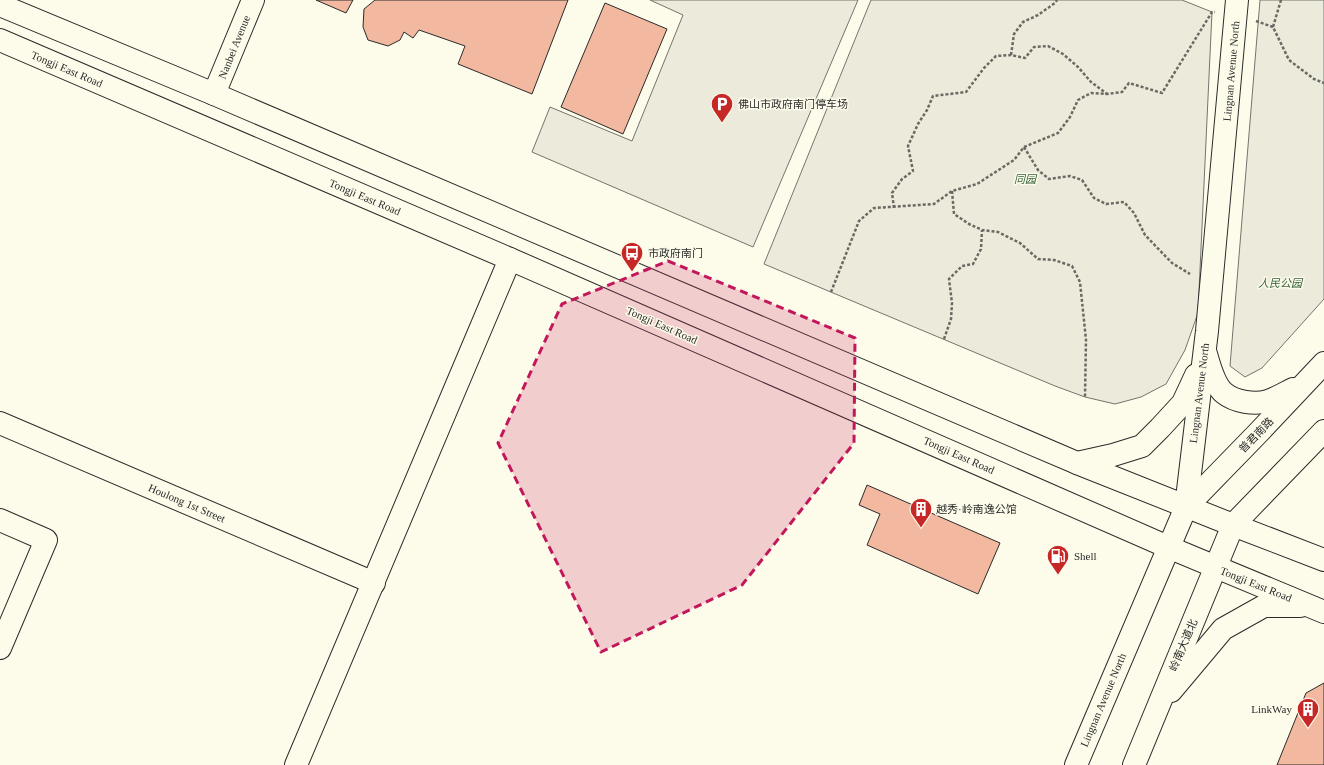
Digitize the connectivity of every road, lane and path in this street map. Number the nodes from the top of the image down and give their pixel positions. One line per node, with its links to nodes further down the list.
1 (253, 0): 10 (main road, Nanbei Avenue)
2 (1057, 0): 8 (path)
3 (1281, 0): 6 (path)
4 (0, 5): 10 (main road)
5 (1237, 6): 6 (path); 11 (path); 20 (main road, Lingnan Avenue North)
6 (1273, 27): 9 (path)
7 (0, 40): 16 (main road, Tongji East Road)
8 (1011, 55): 11 (path); 14 (path)
9 (1324, 83)
10 (214, 94): 26 (main road)
11 (1107, 94): 12 (path)
12 (1024, 147): 13 (path); 17 (path)
13 (952, 191): 14 (path); 15 (path)
14 (894, 208): 18 (path)
15 (982, 230): 19 (path); 23 (path)
16 (510, 259): 30 (main road, Tongji East Road); 33 (main road)
17 (1193, 276)
18 (831, 292)
19 (944, 339)
20 (1205, 347): 22 (main road); 26 (main road); 27 (main road, Lingnan Avenue North)
21 (1324, 363): 22 (main road, 普君南路)
22 (1305, 383): 27 (main road, 普君南路)
23 (1085, 397)
24 (0, 423): 33 (main road, Houlong 1st Street)
25 (1324, 431): 29 (main road)
26 (1077, 463): 27 (main road)
27 (1186, 507): 29 (main road); 30 (main road, Lingnan Avenue North)
28 (0, 520): 35 (main road)
29 (1233, 525): 31 (main road); 32 (main road, 岭南大道北)
30 (1168, 547): 32 (main road, Tongji East Road); 38 (main road, Lingnan Avenue North)
31 (1324, 560)
32 (1216, 567): 34 (main road, Tongji East Road); 36 (main road, 岭南大道北)
33 (374, 583): 37 (main road)
34 (1317, 609): 36 (main road)
35 (0, 648)
36 (1158, 707): 39 (main road, 岭南大道北)
37 (296, 765)
38 (1076, 765)
39 (1134, 765)

